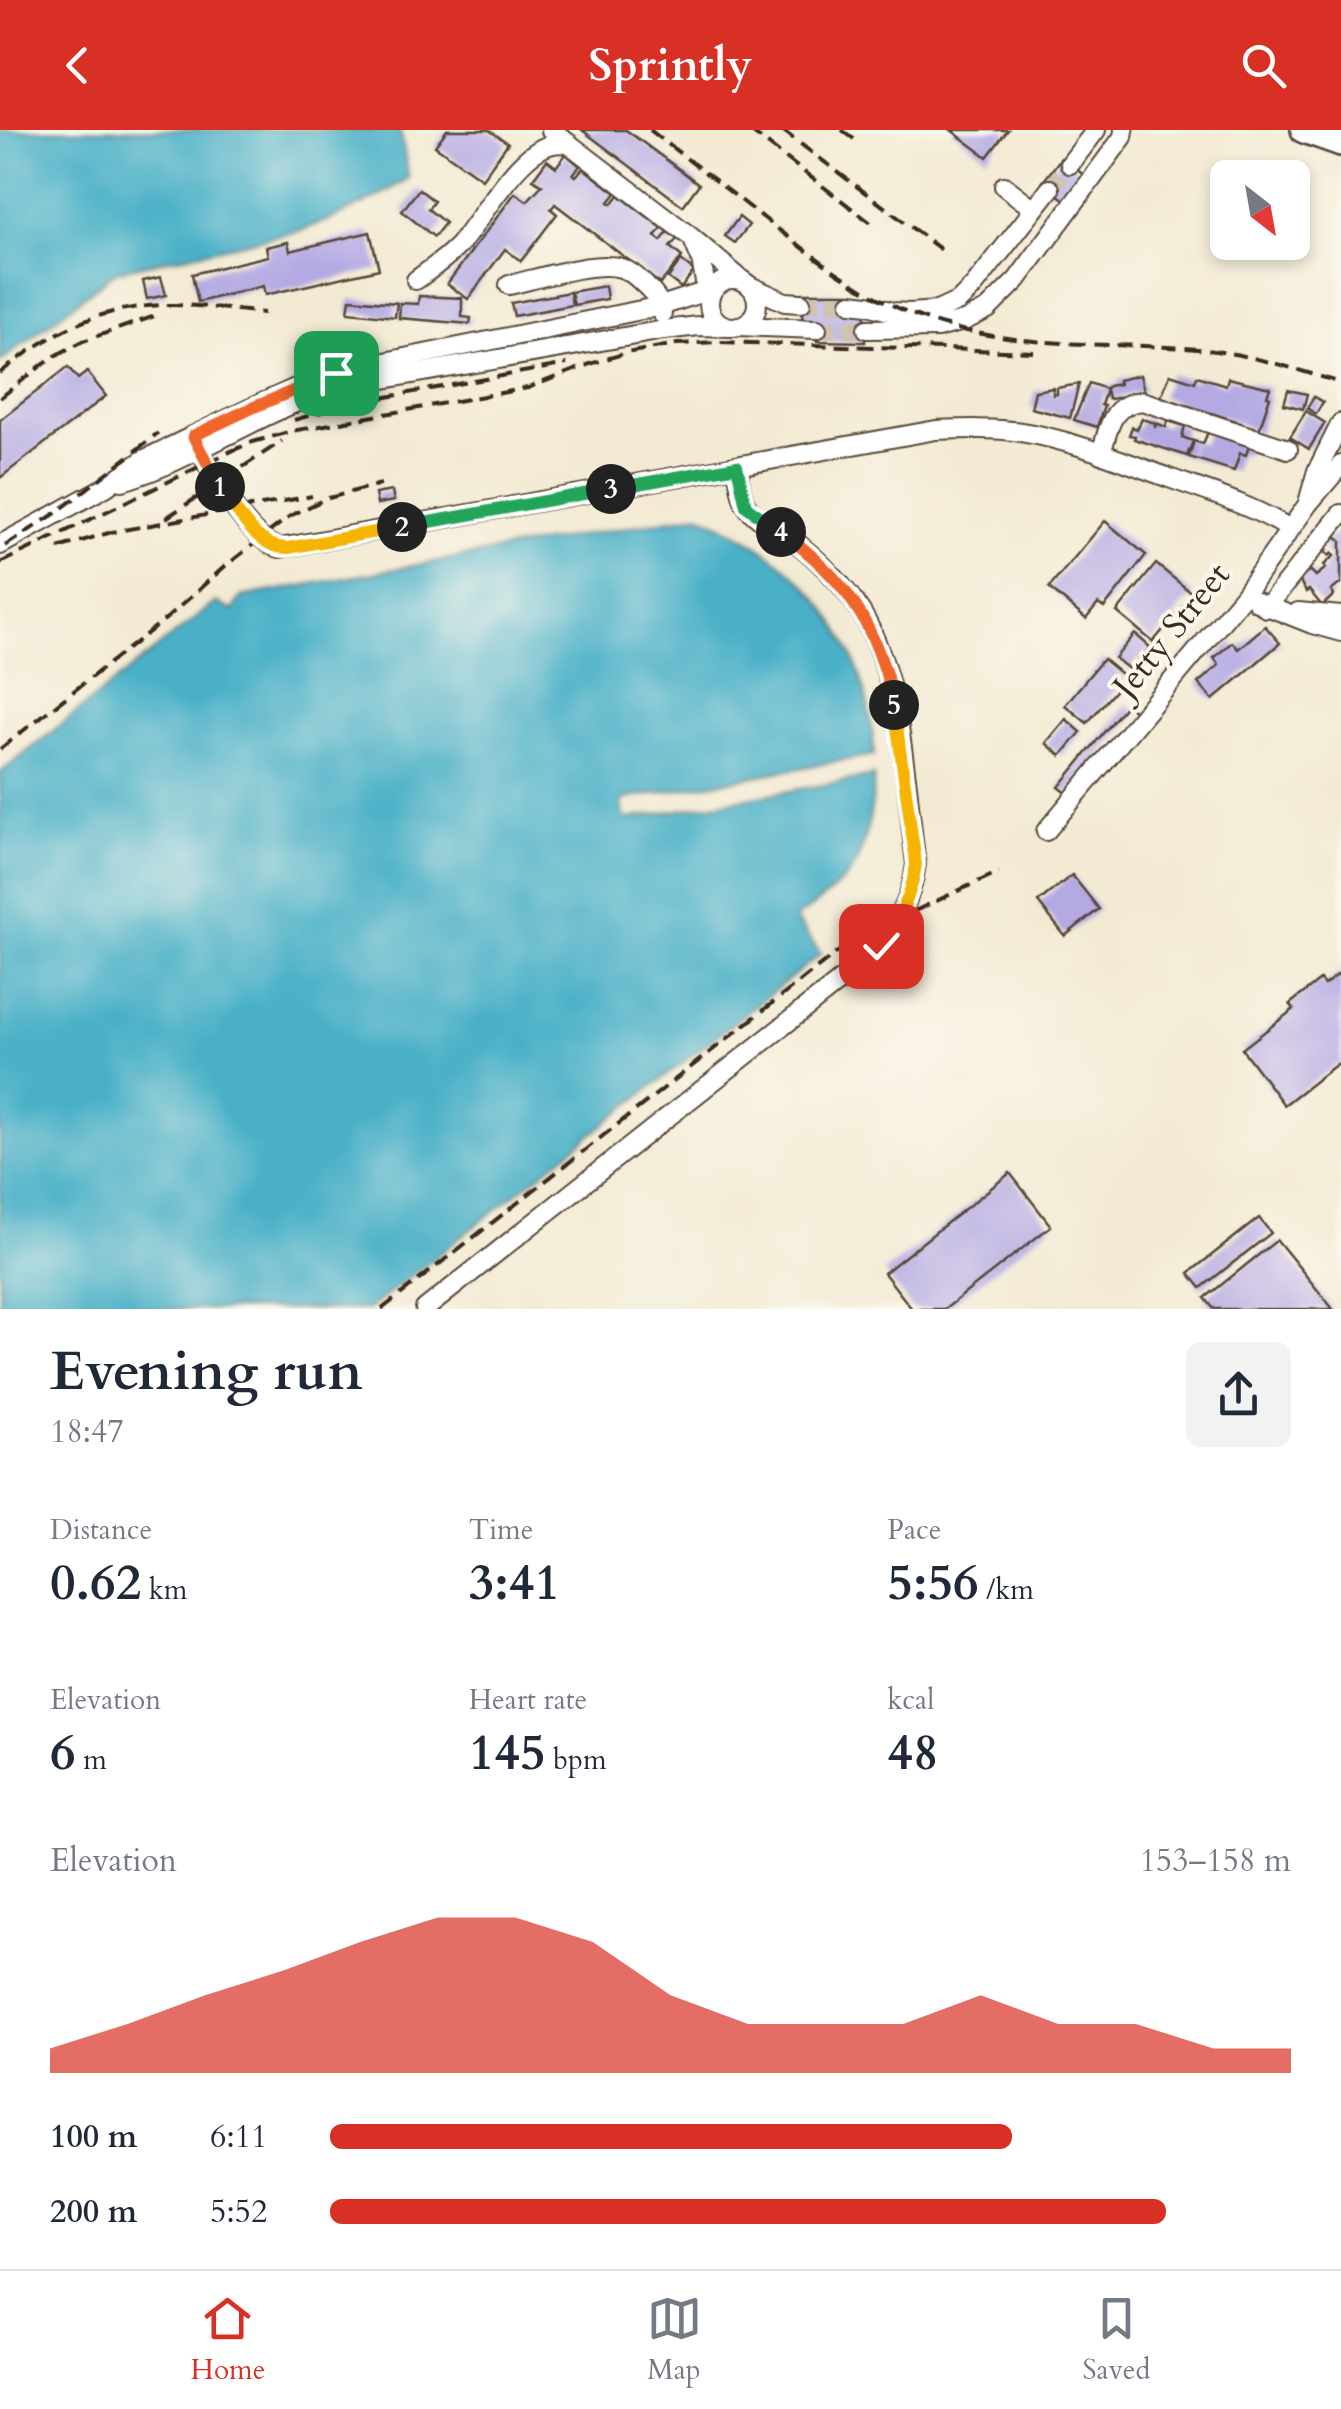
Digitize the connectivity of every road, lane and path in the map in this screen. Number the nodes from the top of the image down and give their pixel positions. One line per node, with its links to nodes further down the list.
1 (551, 130): 6 (lane)
2 (1096, 130): 7 (lane)
3 (1304, 130): 5 (highway)
4 (1126, 132): 21 (lane)
5 (1341, 143)
6 (571, 145): 11 (lane); 12 (lane)
7 (1070, 164)
8 (1004, 186): 10 (lane)
9 (1050, 189): 10 (lane)
10 (1034, 209): 17 (lane)
11 (692, 237): 13 (lane); 15 (lane)
12 (416, 280)
13 (747, 283): 15 (lane); 16 (lane); 19 (lane)
14 (509, 286): 18 (lane)
15 (713, 293): 18 (lane); 19 (lane)
16 (801, 303)
17 (851, 304)
18 (662, 306): 22 (lane); 24 (lane)
19 (734, 326): 20 (lane); 22 (lane)
20 (817, 328)
21 (866, 329)
22 (664, 330): 24 (lane)
23 (1341, 423): 29 (lane)
24 (196, 443): 28 (lane); 32 (lane)
25 (1288, 449): 26 (lane)
26 (1101, 454): 28 (lane); 31 (lane)
27 (1341, 465): 29 (lane, Jetty Street)
28 (737, 466): 38 (lane)
29 (1308, 504): 31 (lane, Jetty Street)
30 (1340, 518): 34 (lane)
31 (1290, 529): 33 (lane, Jetty Street)
32 (0, 544)
33 (1244, 595): 34 (lane); 37 (lane, Jetty Street)
34 (1272, 609): 35 (lane); 36 (lane)
35 (1341, 616)
36 (1341, 632)
37 (1046, 831)
38 (425, 1309)

